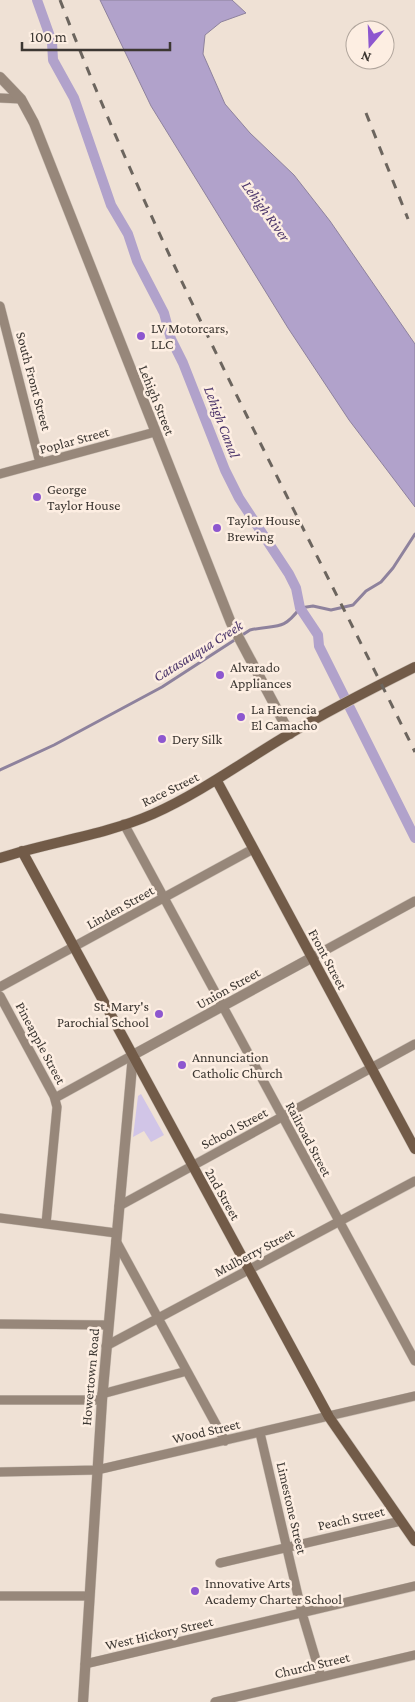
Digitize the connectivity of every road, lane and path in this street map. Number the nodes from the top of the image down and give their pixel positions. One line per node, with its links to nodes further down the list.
1 (0, 77): 3 (street, Lehigh Street)
2 (0, 98): 3 (street)
3 (21, 99): 5 (street, Lehigh Street)
4 (0, 306): 6 (street, South Front Street)
5 (155, 432): 6 (street, Poplar Street); 9 (street, Lehigh Street)
6 (40, 463): 7 (street, Poplar Street)
7 (0, 474)
8 (415, 667): 9 (main road, Race Street)
9 (290, 734): 10 (main road, Race Street)
10 (217, 781): 11 (main road, Race Street); 12 (main road, Front Street)
11 (124, 824): 13 (main road, Race Street); 15 (street, Railroad Street)
12 (253, 850): 15 (street, Linden Street); 18 (main road, Front Street)
13 (22, 851): 14 (main road, Race Street); 17 (main road, 2nd Street)
14 (0, 858)
15 (164, 899): 17 (street, Linden Street); 21 (street, Railroad Street)
16 (415, 902): 18 (street, Union Street)
17 (74, 948): 19 (street, Linden Street); 23 (main road, 2nd Street)
18 (311, 958): 21 (street, Union Street); 24 (main road, Front Street)
19 (0, 987)
20 (0, 996): 25 (street, Pineapple Street)
21 (222, 1007): 23 (street, Union Street); 26 (street, Railroad Street)
22 (415, 1044): 24 (street, School Street)
23 (134, 1055): 25 (street, Union Street); 28 (main road, 2nd Street); 30 (street, Howertown Road)
24 (371, 1068): 26 (street, School Street); 27 (main road, Front Street)
25 (55, 1098): 33 (street, Pineapple Street)
26 (282, 1118): 28 (street, School Street); 32 (street, Railroad Street)
27 (415, 1149)
28 (192, 1166): 30 (street, School Street); 35 (main road, 2nd Street)
29 (415, 1181): 32 (street, Mulberry Street)
30 (119, 1206): 34 (street, Howertown Road)
31 (0, 1218): 33 (street)
32 (338, 1223): 35 (street, Mulberry Street); 40 (street, Railroad Street)
33 (46, 1224): 34 (street)
34 (116, 1237): 36 (street); 38 (street, Howertown Road)
35 (249, 1270): 36 (street, Mulberry Street); 45 (main road, 2nd Street)
36 (158, 1319): 39 (street, Mulberry Street); 41 (street)
37 (0, 1324): 38 (street)
38 (108, 1325): 39 (street, Howertown Road)
39 (106, 1346): 43 (street, Howertown Road)
40 (415, 1361)
41 (187, 1371): 43 (street); 47 (street)
42 (415, 1396): 45 (street, Wood Street)
43 (102, 1397): 44 (street); 48 (street, Howertown Road)
44 (0, 1400)
45 (329, 1417): 46 (street, Wood Street); 50 (main road, 2nd Street)
46 (260, 1433): 47 (street, Wood Street); 52 (street, Limestone Street)
47 (225, 1441): 48 (street, Wood Street)
48 (97, 1470): 49 (street, Wood Street); 56 (street, Howertown Road)
49 (0, 1472)
50 (401, 1521): 51 (main road, 2nd Street); 52 (street, Peach Street)
51 (415, 1541)
52 (287, 1547): 53 (street, Peach Street); 57 (street, Limestone Street)
53 (220, 1563)
54 (415, 1586): 57 (street, West Hickory Street)
55 (0, 1596): 56 (street)
56 (89, 1596): 59 (street, Howertown Road)
57 (302, 1613): 59 (street, West Hickory Street); 60 (street, Limestone Street)
58 (415, 1655): 60 (street, Church Street)
59 (85, 1664): 62 (street, Howertown Road)
60 (321, 1677): 61 (street, Church Street)
61 (237, 1700): 63 (street, Church Street)
62 (83, 1702)
63 (215, 1702)

